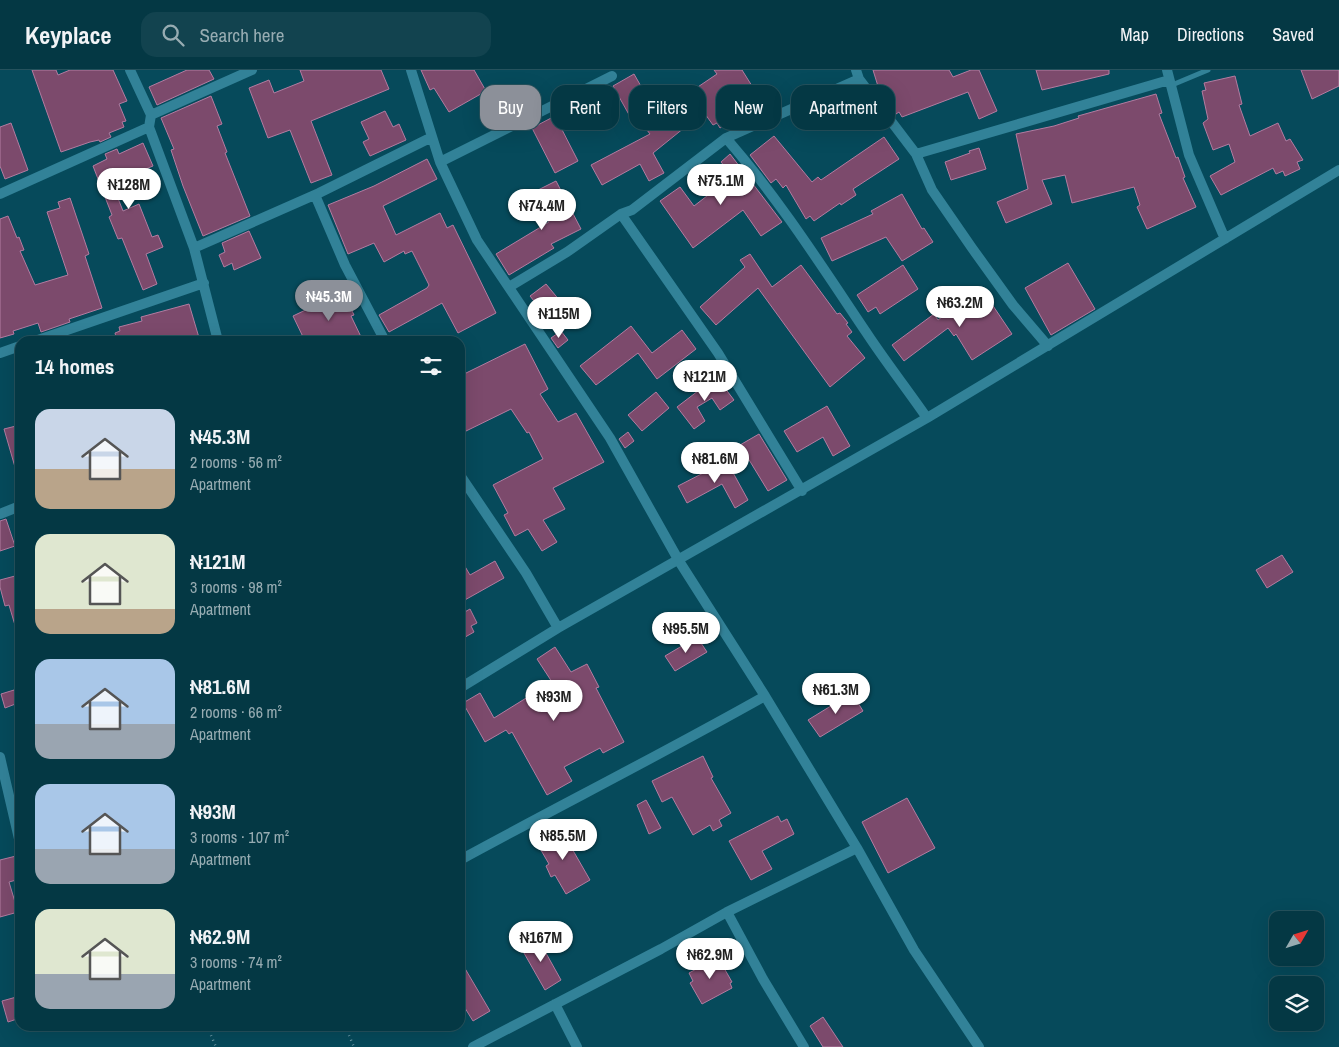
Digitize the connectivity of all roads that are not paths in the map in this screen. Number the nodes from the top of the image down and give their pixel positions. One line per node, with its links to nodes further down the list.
1 (130, 70): 8 (street)
2 (252, 70): 8 (street)
3 (412, 70): 10 (street)
4 (1208, 70): 7 (lane)
5 (857, 74): 11 (street); 12 (street)
6 (612, 76): 13 (street)
7 (1169, 78): 12 (street); 18 (street)
8 (151, 115): 9 (street)
9 (149, 128): 15 (street); 19 (street)
10 (432, 137): 13 (street); 16 (street)
11 (726, 138): 17 (street); 28 (street)
12 (916, 154): 25 (street)
13 (440, 162): 21 (street)
14 (1339, 170): 18 (street)
15 (0, 194)
16 (315, 195): 19 (street); 24 (street)
17 (621, 214): 21 (street); 30 (street)
18 (1225, 239): 25 (street)
19 (194, 248): 20 (street)
20 (204, 283): 22 (street); 23 (street)
21 (508, 287): 33 (street)
22 (50, 336)
23 (217, 336)
24 (381, 336)
25 (1048, 346): 28 (street)
26 (15, 348): 27 (street)
27 (0, 353)
28 (927, 418): 30 (street)
29 (465, 482): 34 (street)
30 (802, 491): 33 (street)
31 (15, 508): 32 (street)
32 (0, 514)
33 (679, 561): 34 (street); 36 (street)
34 (558, 628): 35 (street)
35 (465, 685)
36 (765, 696): 39 (street); 40 (street)
37 (0, 757): 38 (street)
38 (15, 819)
39 (857, 848): 41 (street); 46 (street)
40 (465, 857)
41 (727, 912): 42 (street); 45 (street)
42 (555, 1004): 43 (street); 44 (street)
43 (473, 1047)
44 (577, 1047)
45 (804, 1047)
46 (978, 1047)

